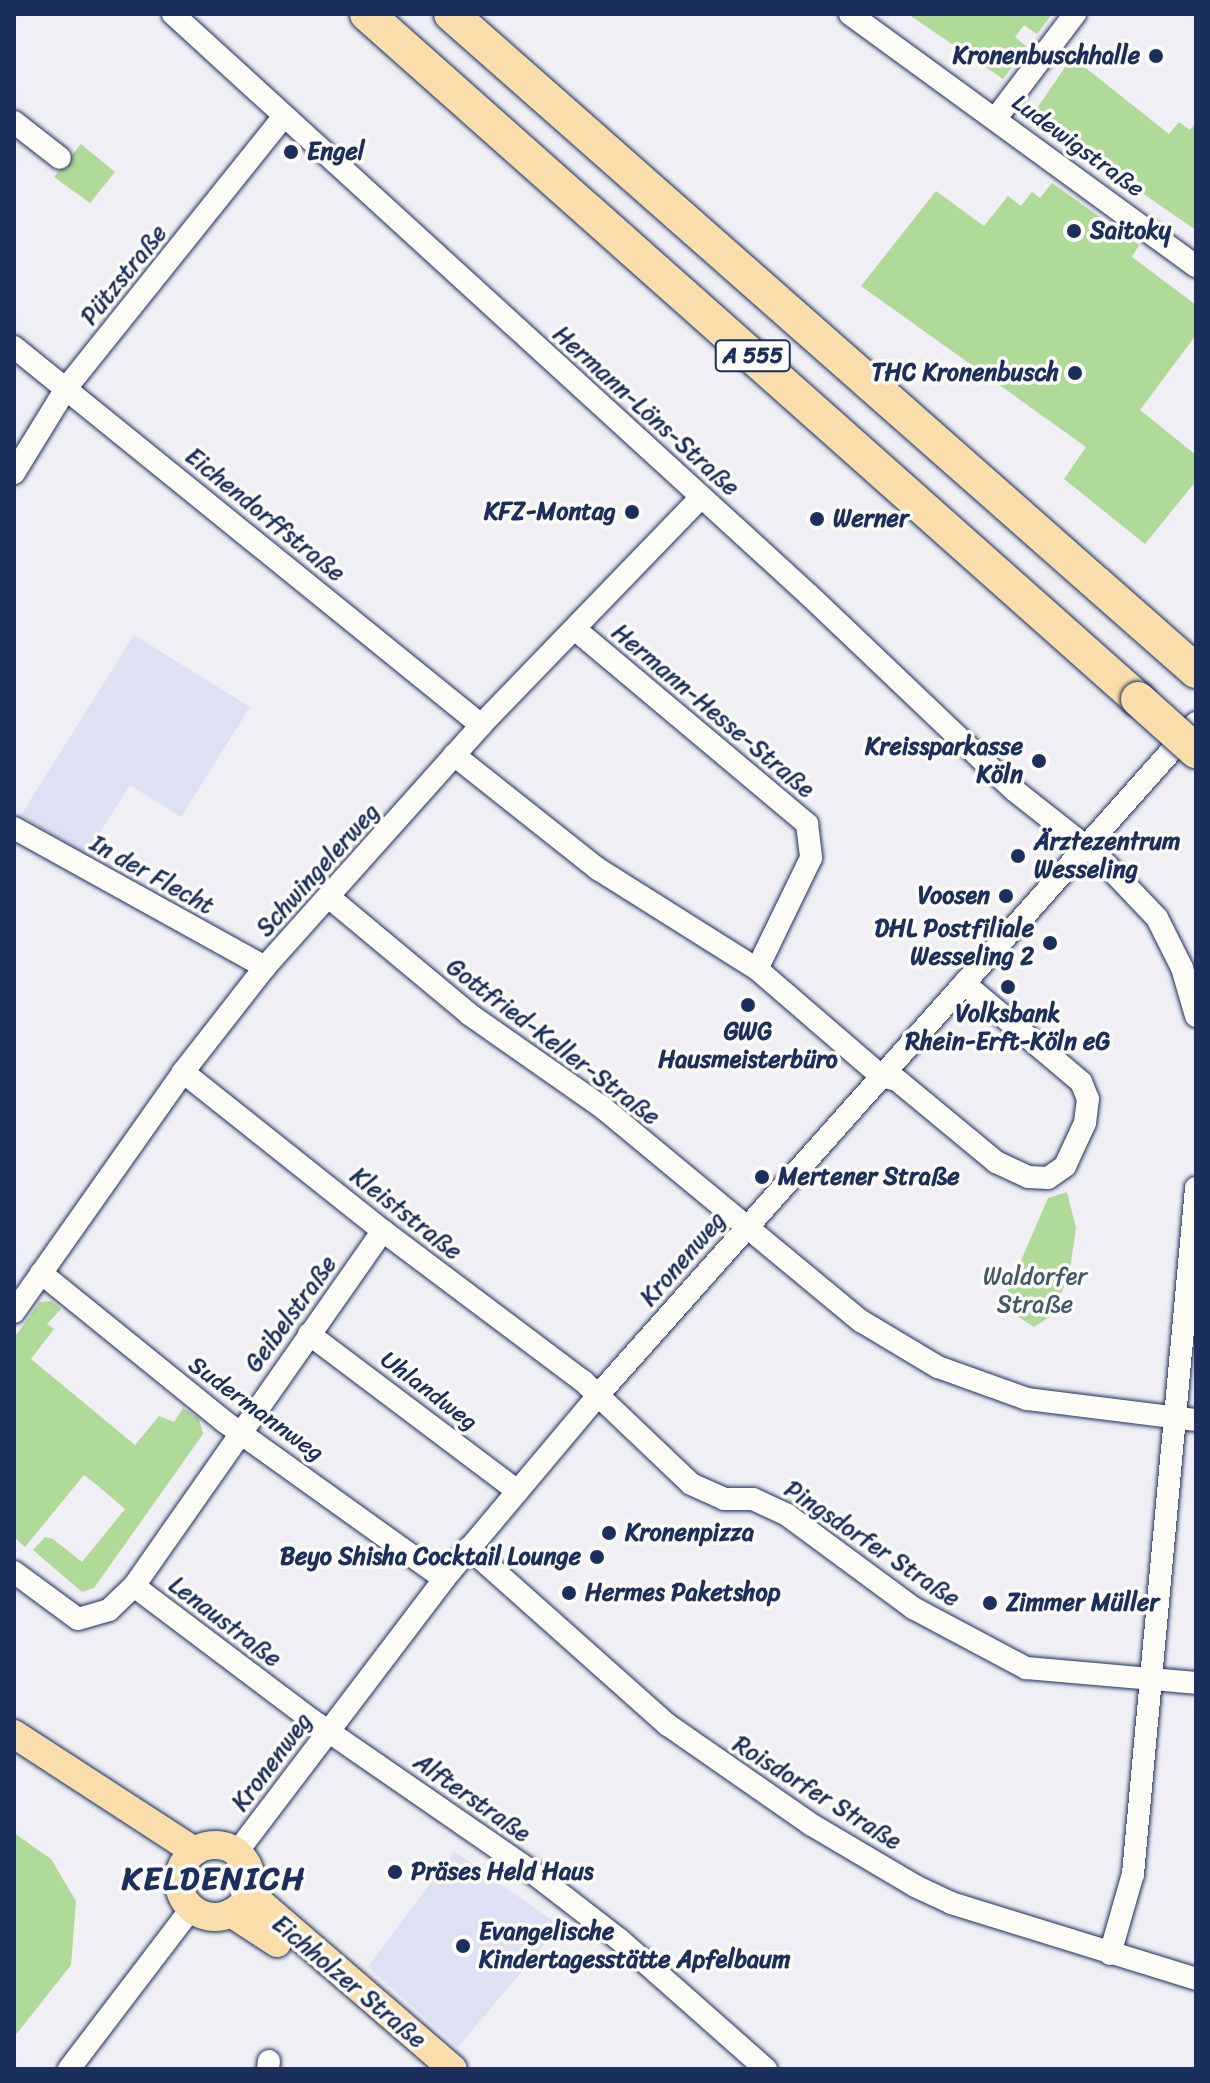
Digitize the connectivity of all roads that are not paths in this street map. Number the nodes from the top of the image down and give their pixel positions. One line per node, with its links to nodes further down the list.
1 (173, 14): 6 (street, Hermann-Löns-Straße)
2 (367, 14): 19 (highway, A 555, bridge)
3 (451, 14): 16 (highway, A 555)
4 (850, 14): 7 (street, Ludewigstraße)
5 (1075, 14): 7 (street)
6 (284, 116): 12 (street, Pützstraße); 14 (street, Hermann-Löns-Straße)
7 (996, 118): 10 (street, Ludewigstraße)
8 (14, 122): 9 (street)
9 (60, 158)
10 (1196, 266)
11 (14, 347): 12 (street, Eichendorffstraße)
12 (67, 387): 13 (street, Pützstraße); 18 (street, Eichendorffstraße)
13 (14, 473)
14 (701, 497): 15 (street, Schwingelerweg); 22 (street, Hermann-Löns-Straße)
15 (576, 630): 18 (street, Schwingelerweg); 25 (street, Hermann-Hesse-Straße)
16 (1184, 660)
17 (1196, 723): 22 (street, Kronenweg)
18 (481, 725): 20 (street, Schwingelerweg)
19 (1196, 751)
20 (454, 755): 23 (street, Schwingelerweg); 25 (street)
21 (14, 828): 24 (street, In der Flecht)
22 (1085, 845): 26 (street, Kronenweg); 27 (street)
23 (330, 898): 24 (street, Schwingelerweg); 31 (street, Gottfried-Keller-Straße)
24 (265, 967): 28 (street, Schwingelerweg)
25 (757, 969): 29 (street)
26 (964, 983): 29 (street, Kronenweg); 29 (street)
27 (1196, 1016)
28 (183, 1072): 32 (street, Kleiststraße); 33 (street, Schwingelerweg)
29 (881, 1076): 31 (street, Kronenweg)
30 (1196, 1188): 37 (street)
31 (745, 1228): 36 (street, Kronenweg); 37 (street)
32 (383, 1231): 35 (street, Geibelstraße); 36 (street, Kleiststraße)
33 (41, 1273): 34 (street, Schwingelerweg); 39 (street, Sudermannweg)
34 (14, 1312)
35 (309, 1334): 39 (street, Geibelstraße); 40 (street, Uhlandweg)
36 (599, 1394): 40 (street, Kronenweg); 45 (street, Pingsdorfer Straße)
37 (1173, 1419): 38 (street); 45 (street)
38 (1196, 1420)
39 (240, 1430): 43 (street, Sudermannweg); 44 (street, Geibelstraße)
40 (517, 1491): 41 (street, Kronenweg)
41 (469, 1548): 43 (street, Kronenweg); 54 (street, Roisdorfer Straße)
42 (14, 1572): 44 (street, Lenaustraße)
43 (444, 1579): 47 (street, Kronenweg)
44 (134, 1586): 47 (street, Lenaustraße)
45 (1147, 1680): 46 (street, Pingsdorfer Straße); 54 (street)
46 (1196, 1683)
47 (327, 1730): 50 (street, Kronenweg); 59 (street, Alfterstraße)
48 (14, 1734): 51 (main road)
49 (14, 1752): 51 (main road)
50 (237, 1852): 51 (main road); 52 (main road)
51 (187, 1860): 53 (main road)
52 (240, 1903): 53 (main road, Eichholzer Straße); 57 (main road, Eichholzer Straße); 58 (main road, Eichholzer Straße)
53 (191, 1909): 56 (street)
54 (1110, 1954): 55 (street, Roisdorfer Straße)
55 (1196, 1979)
56 (69, 2069)
57 (429, 2069)
58 (453, 2069)
59 (766, 2069)

